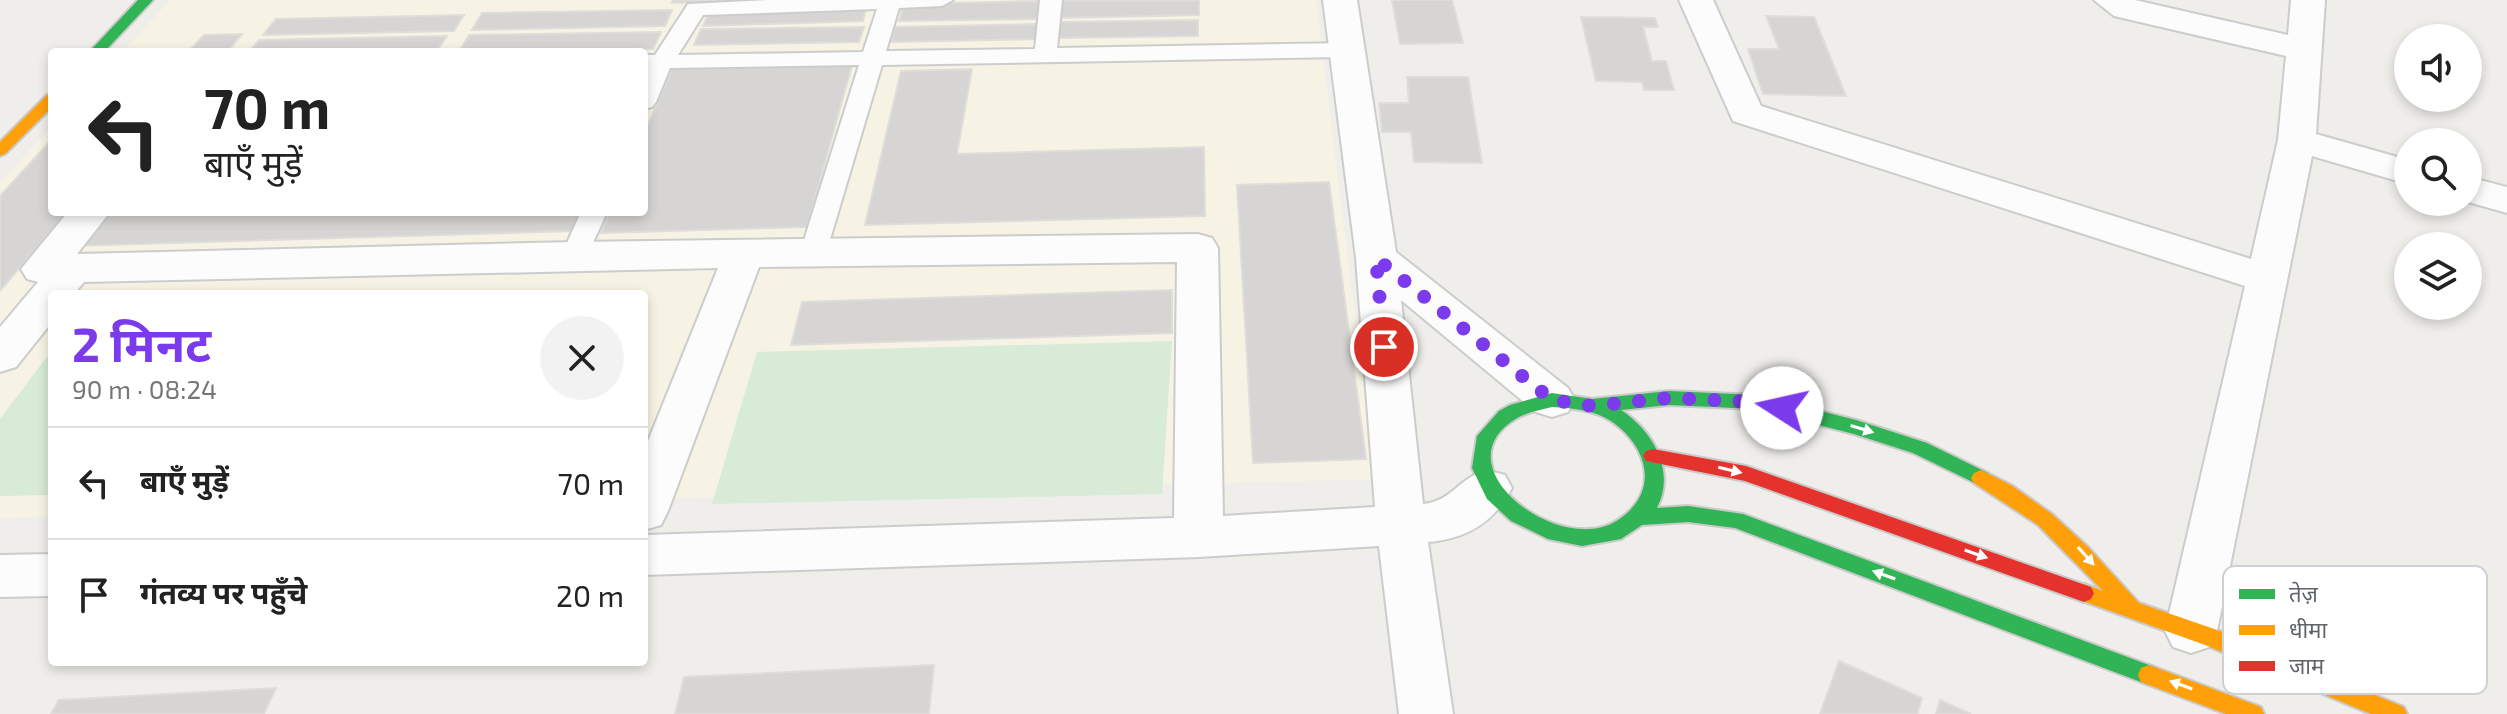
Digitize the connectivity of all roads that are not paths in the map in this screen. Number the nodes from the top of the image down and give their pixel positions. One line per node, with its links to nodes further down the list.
1 (146, 0): 10 (street)
2 (942, 0): 8 (lane)
3 (1051, 0): 13 (lane)
4 (1340, 0): 12 (street)
5 (1696, 0): 30 (street)
6 (2111, 0): 11 (street)
7 (2308, 0): 11 (street)
8 (879, 1): 9 (lane); 14 (lane)
9 (761, 2): 15 (lane)
10 (100, 48)
11 (2302, 49): 18 (street)
12 (1347, 50): 13 (lane); 28 (street)
13 (1045, 55): 14 (lane)
14 (875, 57): 15 (lane); 25 (lane)
15 (653, 62): 16 (lane)
16 (648, 84)
17 (48, 102): 19 (street)
18 (2297, 140): 20 (street); 30 (street)
19 (0, 151)
20 (2394, 168)
21 (2482, 193): 22 (street)
22 (2507, 200)
23 (87, 216): 29 (street)
24 (592, 216): 27 (lane)
25 (813, 253): 26 (street); 40 (street)
26 (744, 254): 27 (street); 37 (street)
27 (574, 256): 29 (street)
28 (1376, 258): 34 (street); 39 (street)
29 (71, 270): 31 (street)
30 (2265, 278): 45 (street)
31 (54, 290)
32 (48, 298): 33 (street)
33 (0, 356)
34 (1572, 403): 35 (street); 36 (street); 44 (street, one-way to 44)
35 (1653, 456): 38 (street); 44 (street, one-way to 44)
36 (1488, 488): 38 (street); 39 (street)
37 (648, 501)
38 (1640, 517): 49 (street, one-way to 38)
39 (1401, 525): 40 (street); 48 (street)
40 (1199, 537): 41 (street)
41 (648, 555)
42 (48, 575): 43 (street)
43 (0, 576)
44 (2132, 610): 45 (street)
45 (2191, 631): 46 (street)
46 (2223, 644)
47 (2347, 694): 50 (street)
48 (1426, 714)
49 (2253, 714)
50 (2396, 714)

